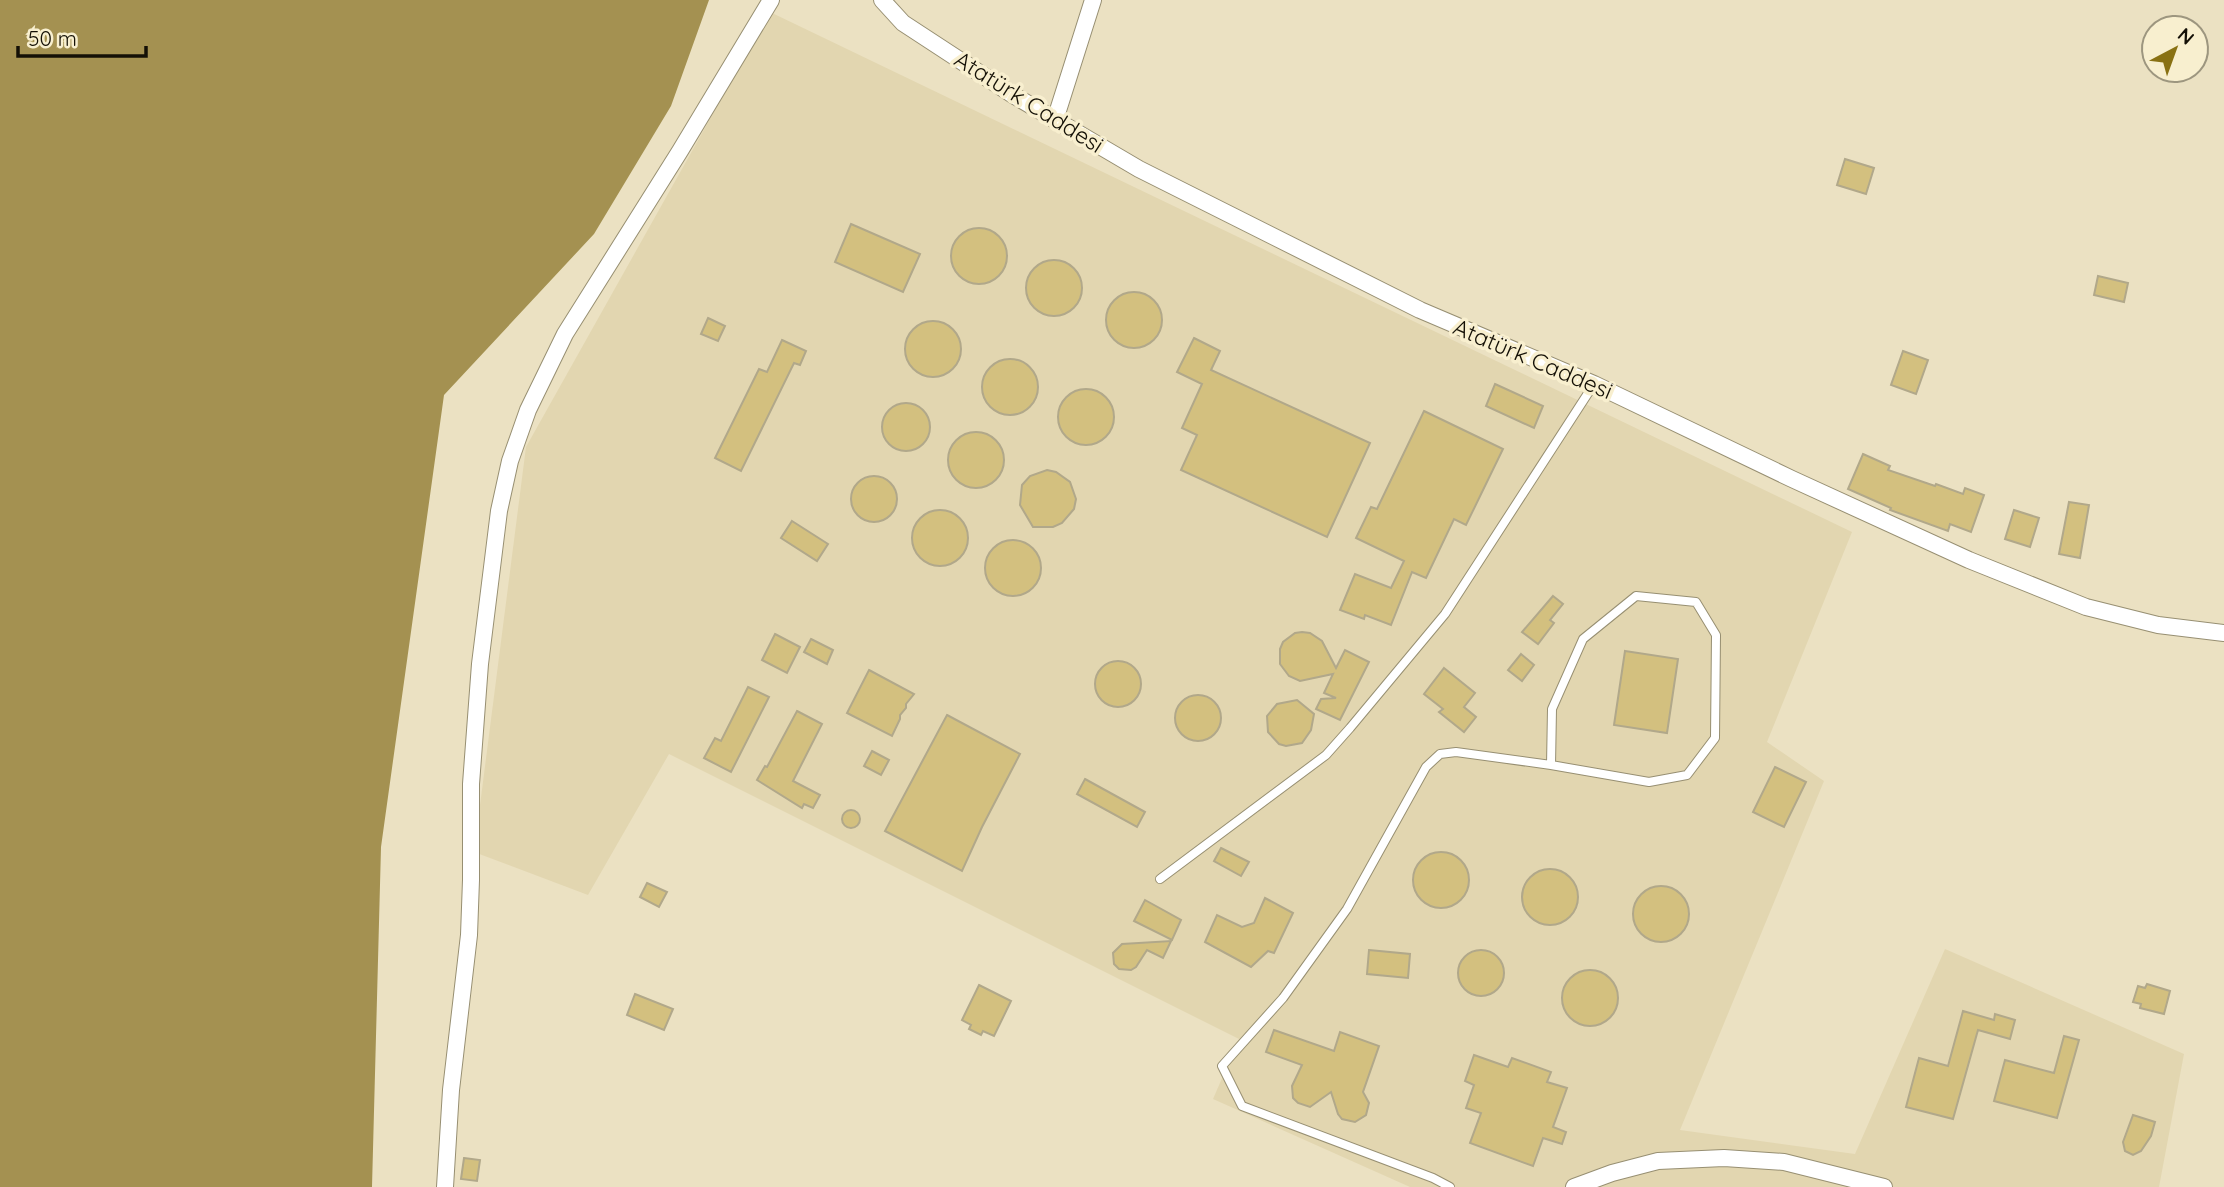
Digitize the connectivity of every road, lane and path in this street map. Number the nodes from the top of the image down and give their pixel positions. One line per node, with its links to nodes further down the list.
1 (771, 0): 9 (street)
2 (882, 0): 4 (street, Atatürk Caddesi)
3 (1093, 0): 4 (street)
4 (1055, 120): 5 (street, Atatürk Caddesi)
5 (1594, 384): 6 (street, Atatürk Caddesi); 8 (lane)
6 (2224, 633)
7 (1551, 765): 7 (lane); 10 (lane)
8 (1160, 879)
9 (445, 1187)
10 (1450, 1187)
11 (1574, 1187): 12 (street)
12 (1884, 1187)

